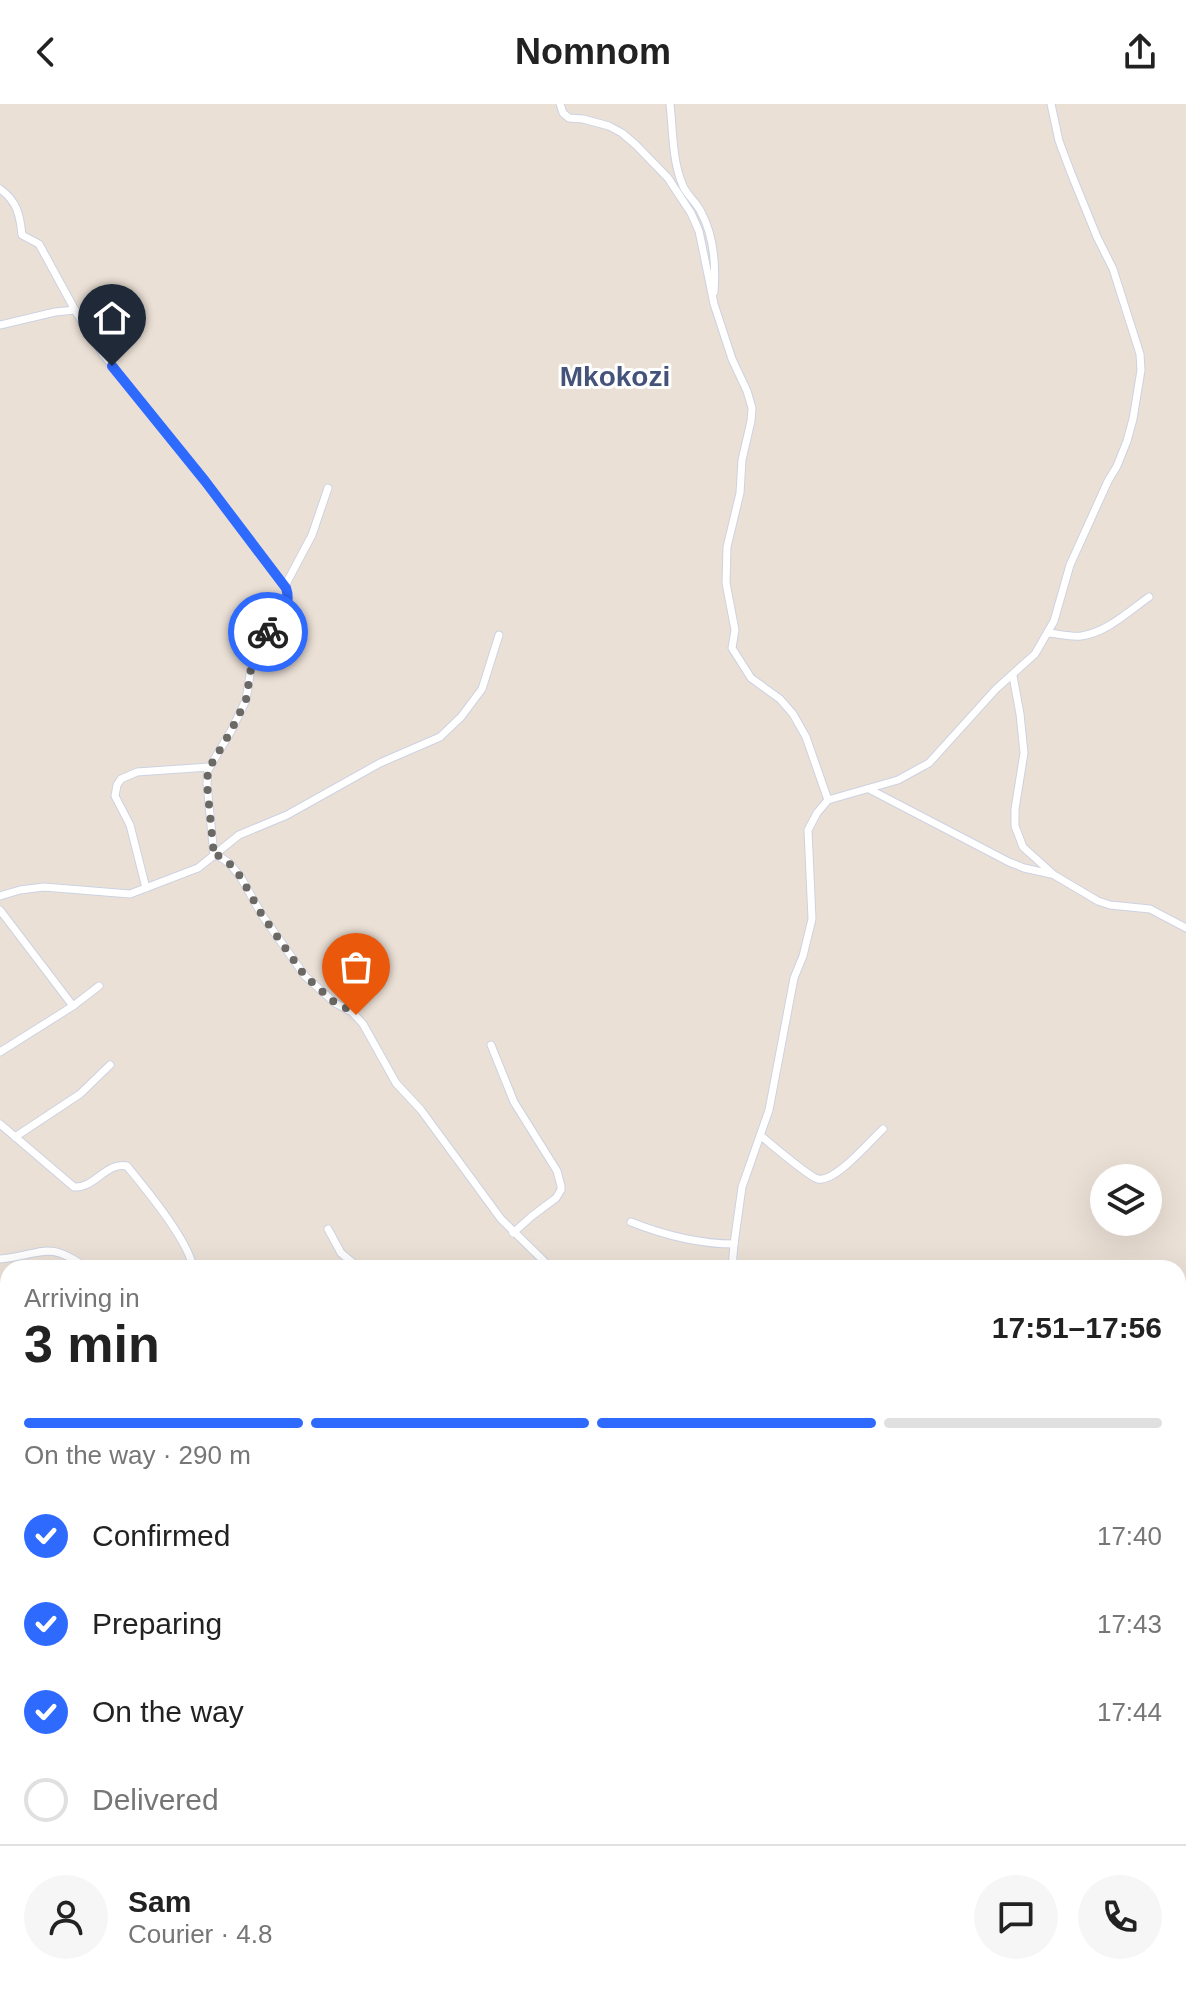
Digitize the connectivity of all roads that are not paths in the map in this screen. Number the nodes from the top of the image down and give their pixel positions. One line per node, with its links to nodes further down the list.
1 (560, 104): 5 (street)
2 (670, 104): 5 (street)
3 (1051, 104): 11 (street)
4 (0, 189): 6 (street)
5 (714, 304): 16 (street)
6 (75, 310): 7 (street); 9 (street)
7 (0, 325)
8 (328, 488): 9 (street)
9 (286, 588): 14 (street)
10 (1149, 597): 11 (street)
11 (1049, 633): 13 (street)
12 (499, 635): 17 (street)
13 (1013, 676): 15 (street); 18 (street)
14 (209, 767): 17 (street); 19 (street)
15 (869, 789): 16 (street); 18 (street)
16 (828, 800): 30 (street)
17 (215, 855): 19 (street); 34 (street)
18 (1054, 875): 22 (street)
19 (146, 888): 20 (street)
20 (0, 896)
21 (0, 910): 24 (street)
22 (1186, 928)
23 (99, 986): 24 (street)
24 (73, 1006): 26 (street)
25 (491, 1045): 34 (street)
26 (0, 1052)
27 (110, 1065): 31 (street)
28 (0, 1124): 31 (street)
29 (883, 1129): 30 (street)
30 (761, 1136): 35 (street)
31 (15, 1137): 38 (street)
32 (631, 1222): 35 (street)
33 (328, 1229): 39 (street)
34 (513, 1233): 40 (street)
35 (734, 1244): 41 (street)
36 (0, 1259): 37 (street)
37 (74, 1260)
38 (191, 1260)
39 (349, 1260)
40 (542, 1260)
41 (733, 1260)

